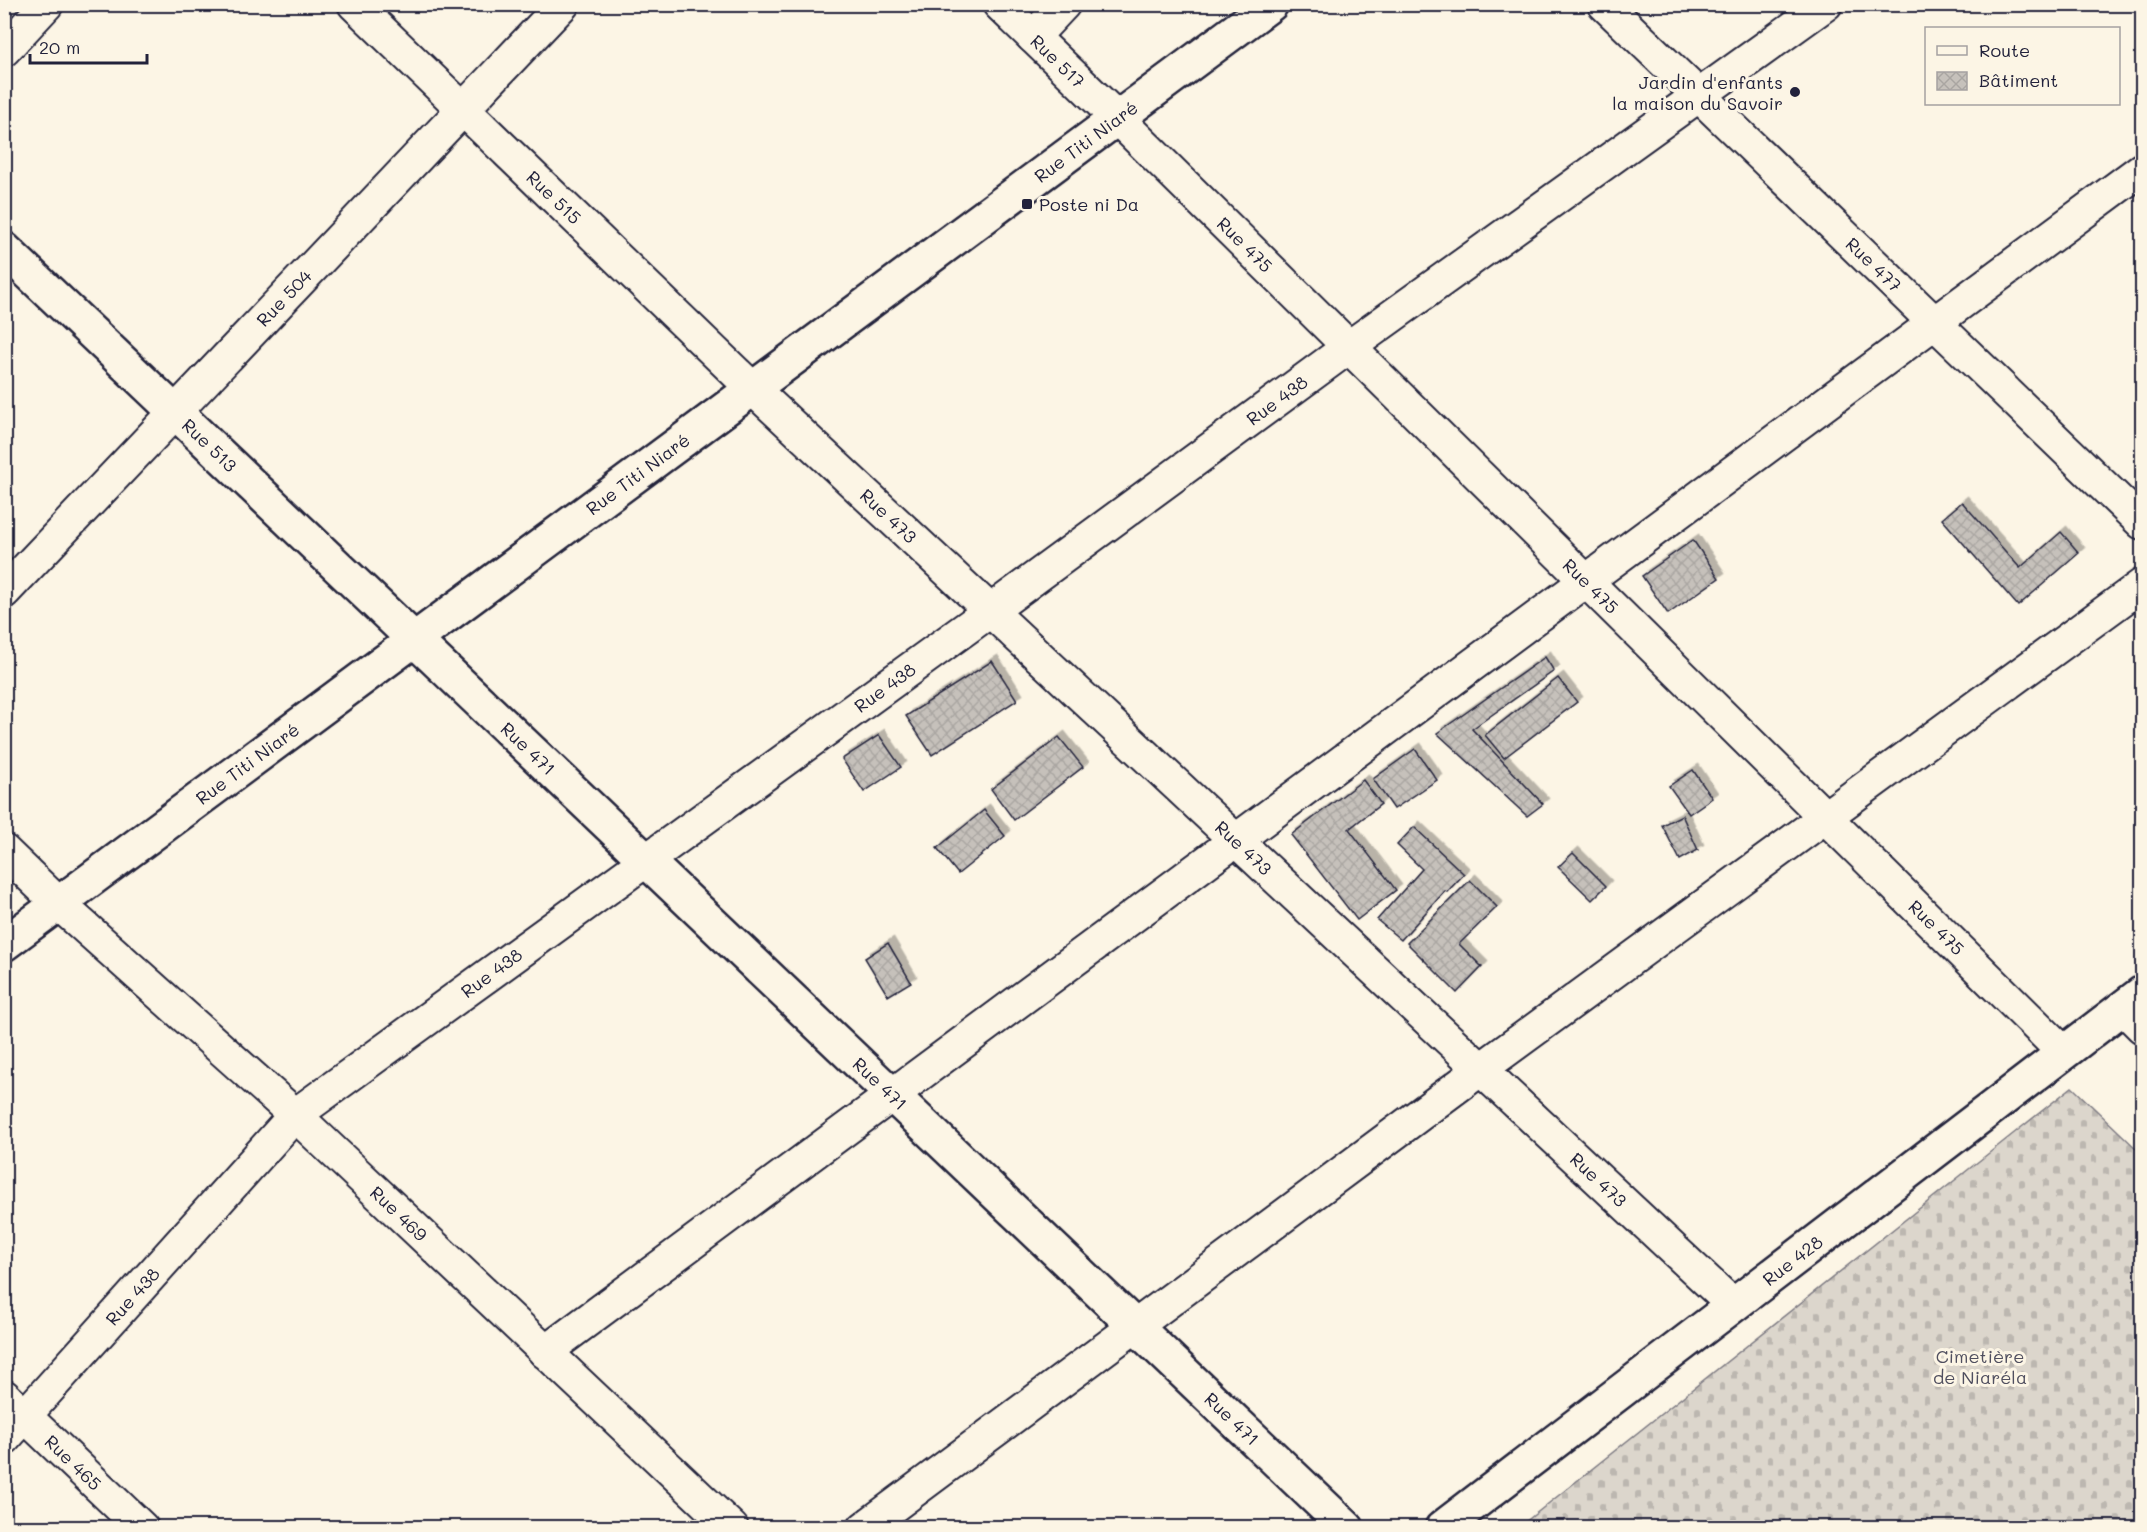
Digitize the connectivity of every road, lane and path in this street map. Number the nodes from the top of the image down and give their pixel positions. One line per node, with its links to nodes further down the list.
1 (47, 4): 10 (street)
2 (354, 4): 12 (street, Rue 515)
3 (563, 4): 12 (street, Rue 504)
4 (999, 4): 9 (street, Rue 517)
5 (1064, 4): 9 (street)
6 (1271, 4): 13 (street, Rue Titi Niaré)
7 (1604, 4): 11 (street, Rue 477)
8 (1826, 4): 11 (street, Rue 438)
9 (1033, 37): 13 (street, Rue 517)
10 (4, 50)
11 (1699, 96): 16 (street, Rue 477); 17 (street, Rue 438)
12 (463, 110): 18 (street, Rue 515); 19 (street, Rue 504)
13 (1117, 118): 17 (street, Rue 475); 18 (street, Rue Titi Niaré)
14 (2142, 169): 16 (street)
15 (4, 249): 19 (street, Rue 513)
16 (1935, 323): 20 (street, Rue 477); 21 (street)
17 (1349, 347): 21 (street, Rue 475); 24 (street, Rue 438)
18 (753, 389): 24 (street, Rue 473); 25 (street, Rue Titi Niaré)
19 (176, 412): 23 (street, Rue 504); 25 (street, Rue 513)
20 (2142, 523)
21 (1584, 580): 26 (street, Rue 475); 27 (street)
22 (2142, 585): 26 (street)
23 (4, 592)
24 (990, 611): 27 (street, Rue 473); 29 (street, Rue 438)
25 (416, 639): 29 (street, Rue 471); 30 (street, Rue Titi Niaré)
26 (1826, 818): 33 (street, Rue 475); 34 (street)
27 (1235, 840): 34 (street, Rue 473); 35 (street)
28 (4, 851): 30 (street, Rue 469)
29 (647, 860): 35 (street, Rue 471); 36 (street, Rue 438)
30 (59, 904): 31 (street, Rue Titi Niaré); 36 (street, Rue 469)
31 (4, 944)
32 (2136, 1009): 33 (street, Rue 428)
33 (2063, 1053): 37 (street, Rue 428)
34 (1481, 1069): 37 (street, Rue 473); 38 (street)
35 (894, 1095): 38 (street, Rue 471); 39 (street)
36 (295, 1115): 39 (street, Rue 469); 40 (street, Rue 438)
37 (1733, 1305): 46 (street, Rue 428)
38 (1135, 1325): 44 (street); 45 (street, Rue 471)
39 (545, 1352): 43 (street, Rue 469)
40 (15, 1406): 41 (street, Rue 438); 42 (street, Rue 465)
41 (4, 1439)
42 (142, 1527)
43 (732, 1527)
44 (864, 1527)
45 (1347, 1527)
46 (1442, 1527)

